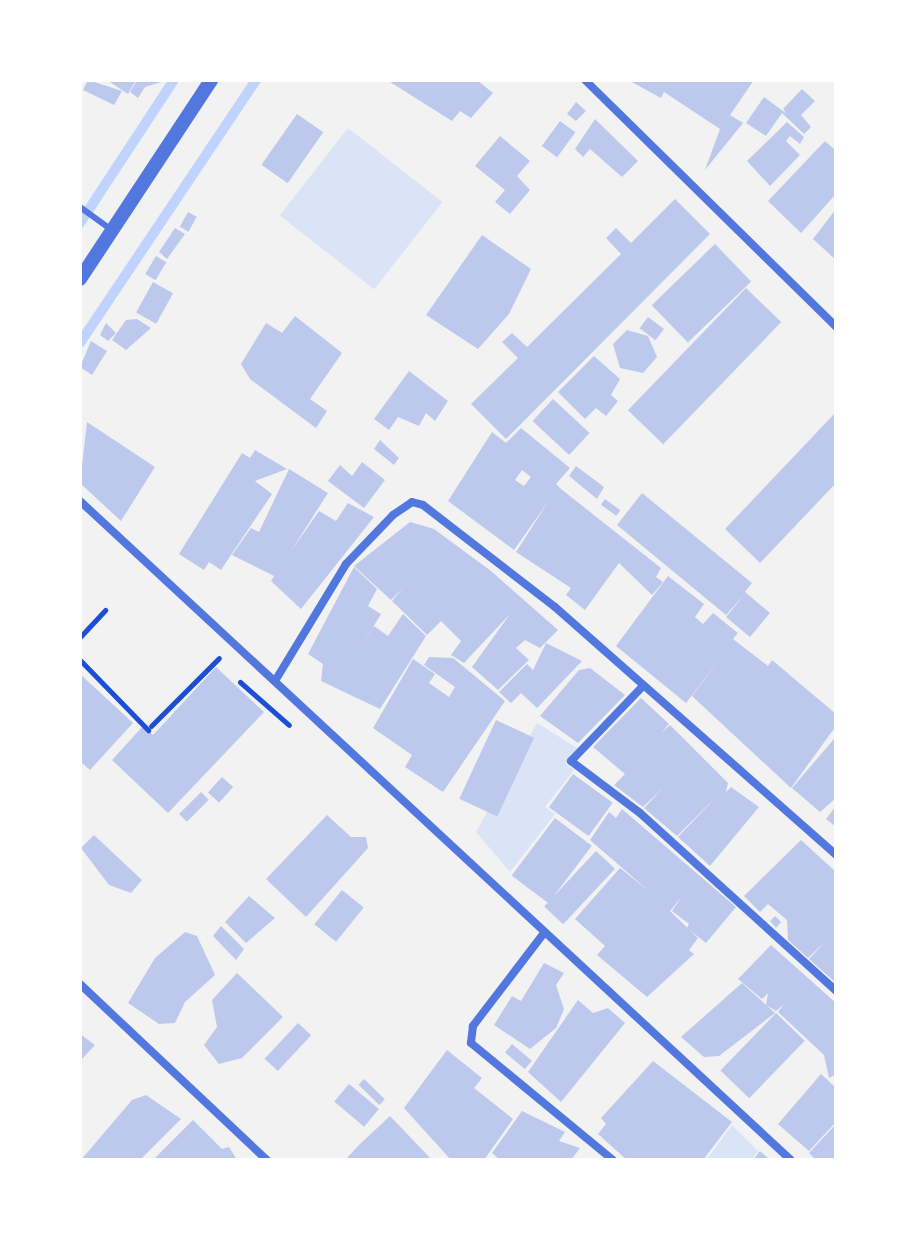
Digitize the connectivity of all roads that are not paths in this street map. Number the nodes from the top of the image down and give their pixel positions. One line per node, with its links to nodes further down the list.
1 (211, 80): 4 (street)
2 (585, 80): 6 (street)
3 (81, 208): 4 (lane)
4 (112, 230): 5 (street)
5 (80, 279)
6 (836, 327)
7 (80, 501): 8 (street)
8 (275, 681): 9 (street); 11 (street)
9 (643, 686): 10 (street); 13 (street)
10 (836, 855)
11 (544, 933): 15 (street); 16 (street)
12 (80, 984): 14 (street)
13 (836, 991)
14 (267, 1160)
15 (613, 1160)
16 (791, 1160)

